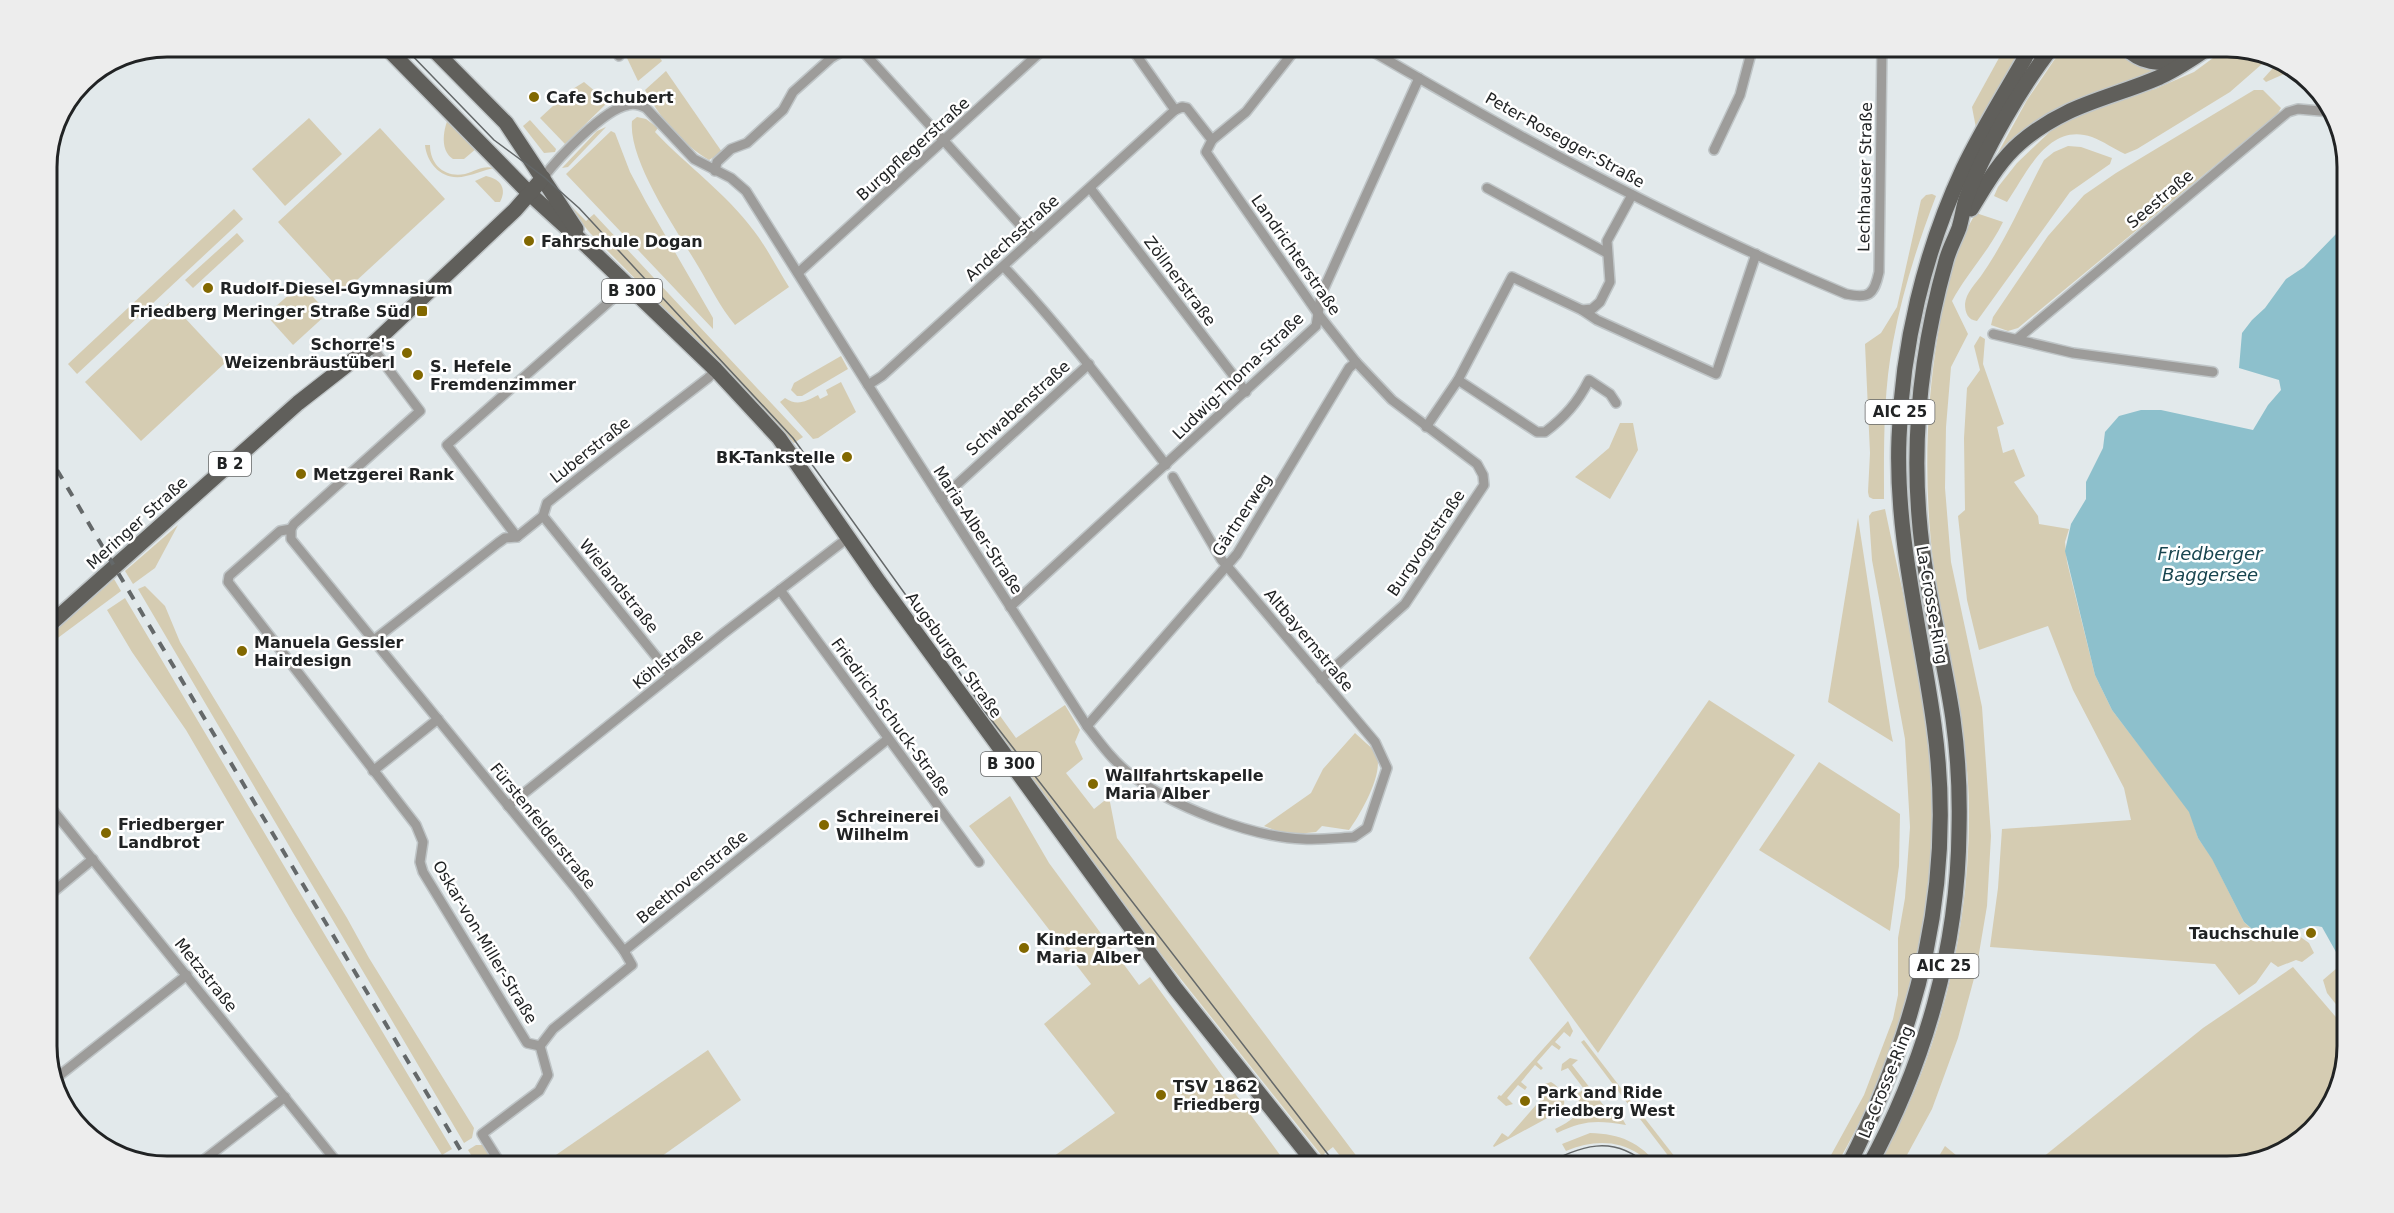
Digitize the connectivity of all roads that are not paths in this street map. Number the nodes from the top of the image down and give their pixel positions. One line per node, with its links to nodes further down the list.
1 (396, 57): 26 (main road, Augsburger Straße)
2 (441, 57): 23 (main road)
3 (833, 57): 22 (street)
4 (868, 57): 20 (street)
5 (1035, 57): 20 (street, Burgpflegerstraße)
6 (1138, 57): 17 (street)
7 (1289, 57): 19 (street)
8 (1382, 57): 16 (street, Peter-Rosegger-Straße)
9 (1750, 57): 21 (street)
10 (1882, 57): 36 (street, Lechhauser Straße)
11 (2025, 57): 85 (main road, La-Crosse-Ring / AIC 25)
12 (2046, 57): 28 (main road, AIC 25)
13 (2137, 57): 15 (main road)
14 (2193, 57): 15 (main road)
15 (2186, 61): 28 (main road)
16 (1419, 78): 27 (street, Peter-Rosegger-Straße); 38 (street, Ludwig-Thoma-Straße)
17 (1175, 110): 19 (street); 24 (street, Andechsstraße)
18 (2321, 111): 40 (street, Seestraße)
19 (1212, 140): 38 (street, Landrichterstraße)
20 (944, 141): 29 (street); 34 (street, Burgpflegerstraße)
21 (1714, 150)
22 (715, 171): 23 (street, Maria-Alber-Straße); 34 (street, Maria-Alber-Straße)
23 (543, 178): 26 (main road, Meringer Straße); 30 (main road, B 300)
24 (1090, 188): 29 (street, Andechsstraße); 48 (street, Zöllnerstraße)
25 (1487, 188): 31 (street)
26 (530, 194): 30 (main road, Augsburger Straße / B 300); 41 (main road, Meringer Straße / B 2)
27 (1632, 195): 31 (street); 32 (street, Peter-Rosegger-Straße)
28 (1959, 229): 86 (main road, La-Crosse-Ring / AIC 25)
29 (1033, 239): 33 (street, Andechsstraße)
30 (588, 247): 35 (main road, Augsburger Straße / B 300)
31 (1607, 253): 37 (street)
32 (1756, 254): 36 (street, Peter-Rosegger-Straße); 37 (street)
33 (1004, 267): 43 (street); 47 (street, Andechsstraße)
34 (798, 273): 47 (street, Maria-Alber-Straße)
35 (627, 286): 44 (main road, Augsburger Straße / B 300); 57 (street)
36 (1859, 297)
37 (1582, 310): 46 (street)
38 (1319, 315): 42 (street, Landrichterstraße); 48 (street, Ludwig-Thoma-Straße)
39 (1992, 334): 40 (street)
40 (2018, 339): 45 (street)
41 (371, 346): 56 (street); 62 (main road, Meringer Straße / B 2)
42 (1356, 362): 50 (street, Landrichterstraße); 59 (street, Gärtnerweg)
43 (1089, 364): 52 (street); 54 (street, Schwabenstraße)
44 (716, 370): 55 (street, Luberstraße); 58 (main road, Augsburger Straße / B 300)
45 (2213, 372)
46 (1458, 380): 49 (street); 50 (street)
47 (868, 385): 54 (street, Maria-Alber-Straße)
48 (1246, 392): 52 (street, Ludwig-Thoma-Straße)
49 (1616, 403)
50 (1426, 427): 51 (street, Landrichterstraße)
51 (1477, 464): 65 (street, Burgvogtstraße)
52 (1166, 465): 61 (street, Ludwig-Thoma-Straße)
53 (1173, 477): 59 (street, Altbayernstraße)
54 (941, 499): 61 (street, Maria-Alber-Straße)
55 (543, 516): 57 (street, Luberstraße); 64 (street, Wielandstraße)
56 (291, 529): 63 (street, Fürstenfelderstraße); 69 (street, Oskar-von-Miller-Straße)
57 (517, 537): 63 (street, Luberstraße)
58 (849, 537): 60 (street, Köhlstraße); 84 (main road, Augsburger Straße / B 300)
59 (1227, 567): 65 (street, Altbayernstraße); 67 (street, Gärtnerweg)
60 (780, 590): 64 (street, Köhlstraße); 68 (street, Friedrich-Schuck-Straße)
61 (1010, 607): 67 (street, Maria-Alber-Straße)
62 (57, 618)
63 (374, 640): 66 (street, Fürstenfelderstraße)
64 (671, 675): 70 (street, Köhlstraße)
65 (1321, 679): 72 (street, Altbayernstraße)
66 (438, 719): 69 (street); 70 (street, Fürstenfelderstraße)
67 (1087, 726): 72 (street, Maria-Alber-Straße)
68 (888, 739): 74 (street, Friedrich-Schuck-Straße); 76 (street, Beethovenstraße)
69 (373, 771): 78 (street, Oskar-von-Miller-Straße)
70 (508, 806): 76 (street, Fürstenfelderstraße)
71 (57, 815): 73 (street, Metzstraße)
72 (1366, 828)
73 (93, 859): 75 (street); 77 (street, Metzstraße)
74 (979, 862)
75 (57, 889)
76 (624, 951): 78 (street)
77 (187, 975): 79 (street); 80 (street, Metzstraße)
78 (540, 1046): 83 (street, Oskar-von-Miller-Straße)
79 (61, 1074)
80 (285, 1097): 81 (street); 82 (street, Metzstraße)
81 (210, 1156)
82 (331, 1156)
83 (495, 1156)
84 (1308, 1156)
85 (1853, 1156)
86 (1874, 1156)

